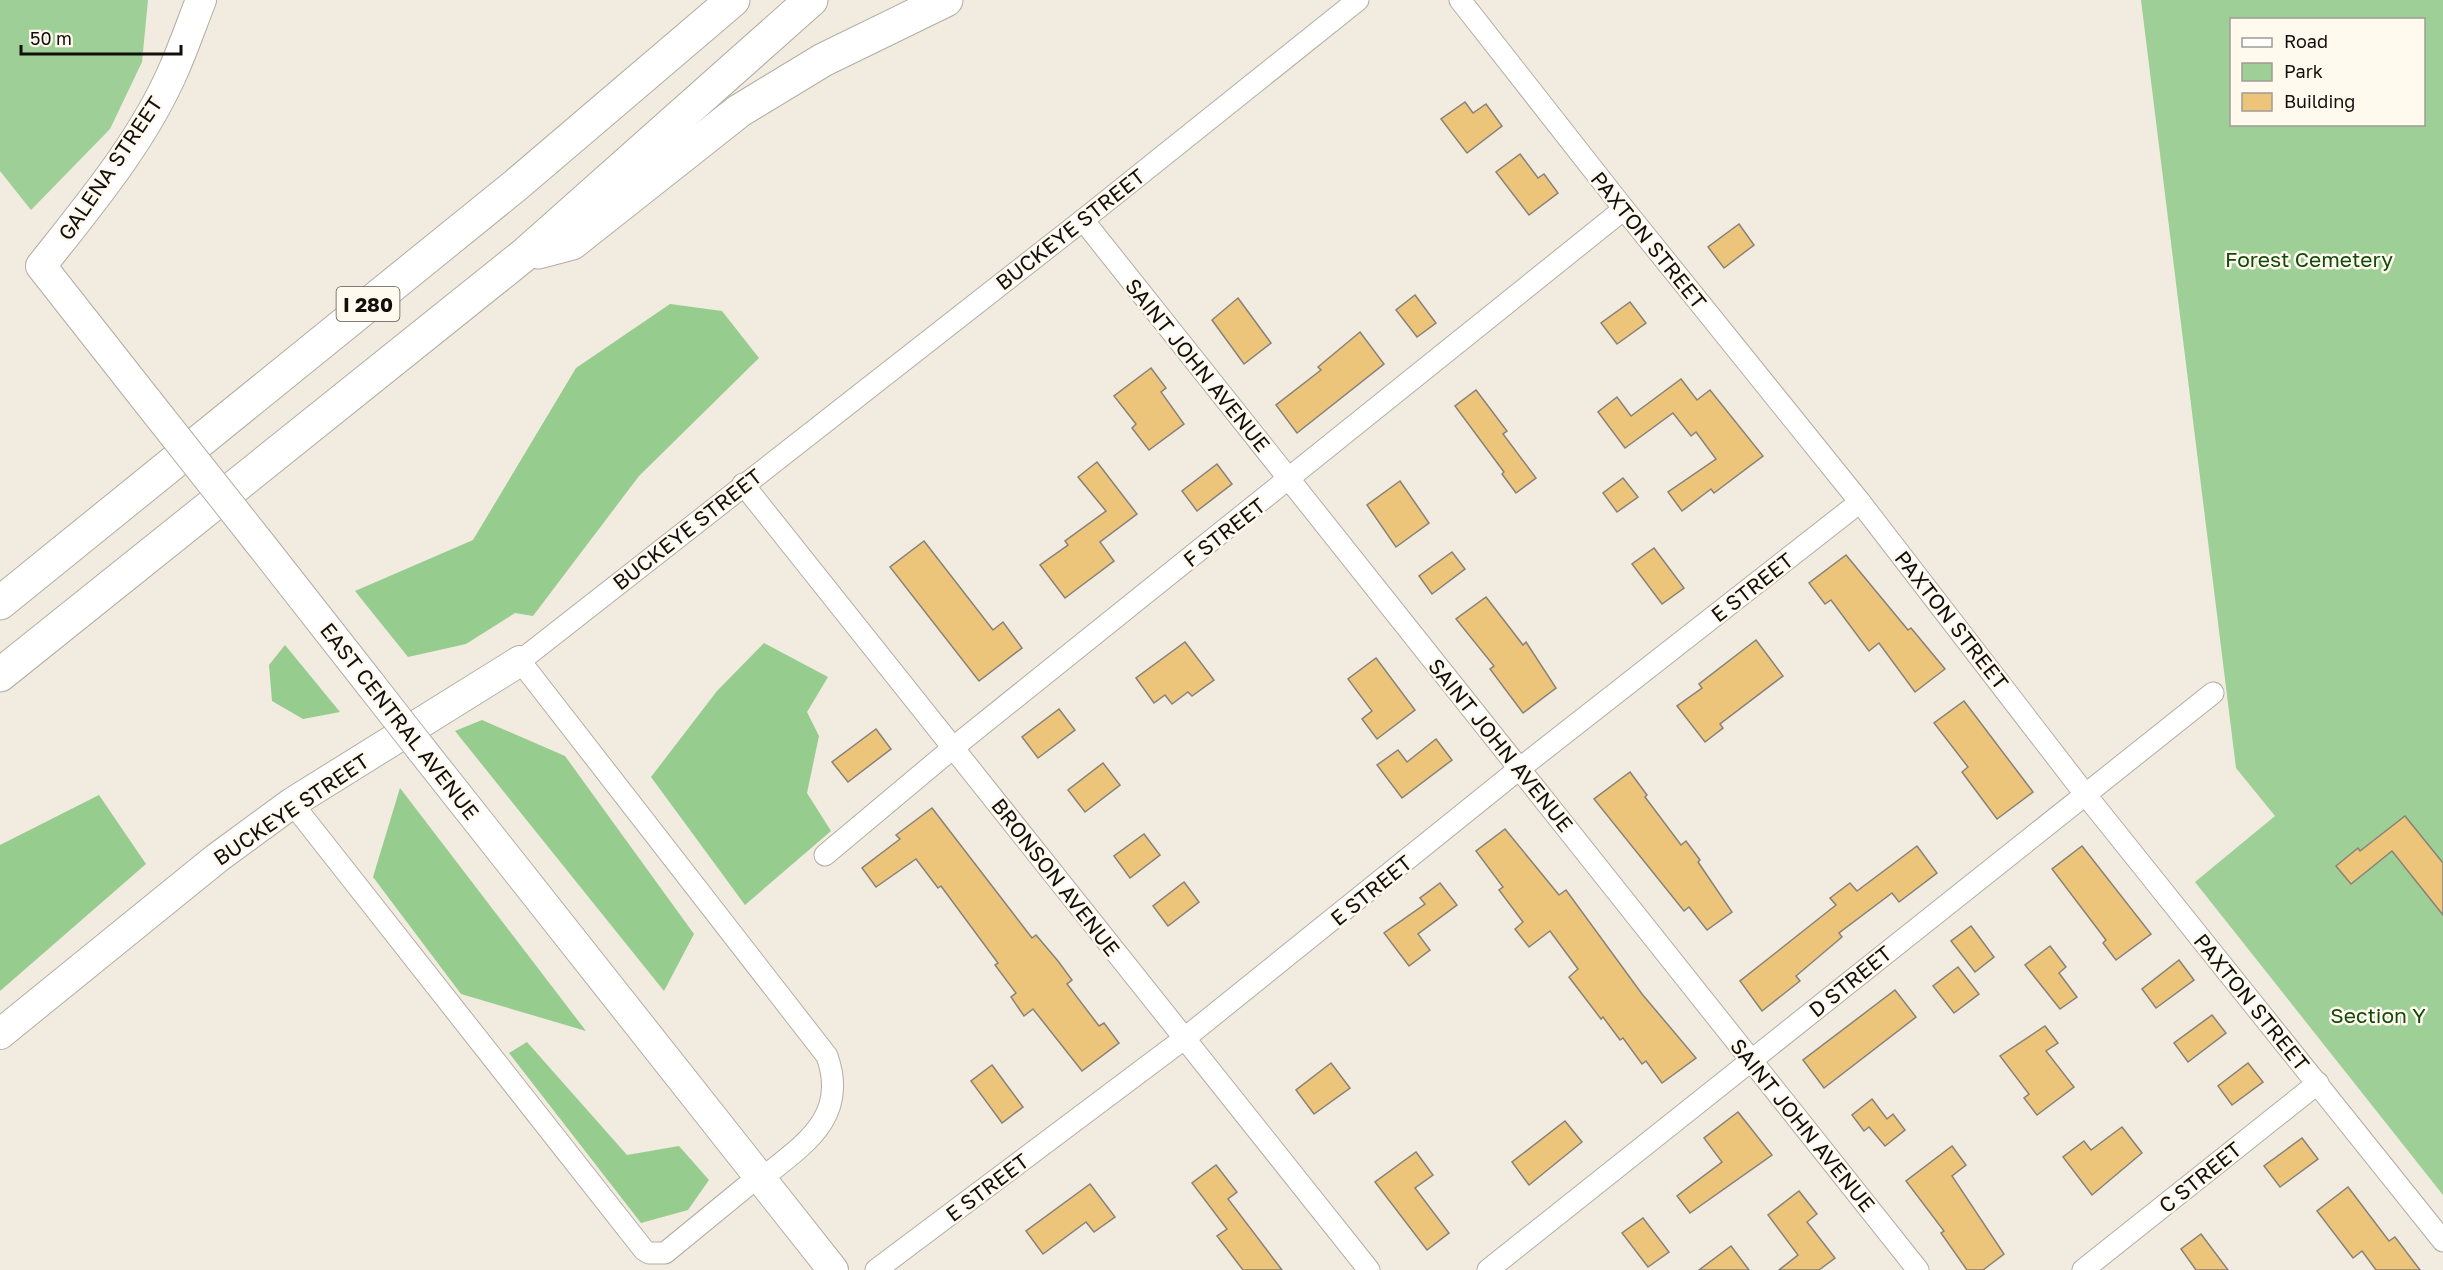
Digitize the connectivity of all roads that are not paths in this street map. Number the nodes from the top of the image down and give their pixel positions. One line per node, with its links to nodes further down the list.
1 (201, 0): 10 (street, GALENA STREET)
2 (733, 0): 14 (highway, I 280)
3 (811, 0): 9 (highway, I 280)
4 (946, 0): 9 (highway)
5 (1358, 0): 8 (street, BUCKEYE STREET)
6 (1460, 0): 7 (street, PAXTON STREET)
7 (1624, 209): 11 (street, F STREET); 13 (street, PAXTON STREET)
8 (1083, 220): 11 (street, SAINT JOHN AVENUE); 12 (street, BUCKEYE STREET)
9 (524, 255): 16 (highway, I 280)
10 (40, 266): 27 (street, EAST CENTRAL AVENUE, bridge)
11 (1290, 480): 18 (street, F STREET); 19 (street, SAINT JOHN AVENUE)
12 (743, 484): 15 (street, BUCKEYE STREET); 18 (street, BRONSON AVENUE)
13 (1860, 502): 19 (street, E STREET); 20 (street, PAXTON STREET)
14 (0, 603)
15 (520, 661): 21 (street, BUCKEYE STREET); 27 (street)
16 (0, 675)
17 (2213, 693): 20 (street, D STREET)
18 (954, 747): 22 (street, F STREET); 24 (street, BRONSON AVENUE)
19 (1520, 769): 24 (street, E STREET); 25 (street, SAINT JOHN AVENUE)
20 (2085, 794): 25 (street, D STREET); 26 (street, PAXTON STREET)
21 (292, 803): 23 (street, BUCKEYE STREET); 27 (street)
22 (825, 855)
23 (0, 1034)
24 (1185, 1038): 30 (street, E STREET); 31 (street, BRONSON AVENUE)
25 (1751, 1060): 32 (street, D STREET); 33 (street, SAINT JOHN AVENUE)
26 (2318, 1083): 28 (street, PAXTON STREET); 34 (street, C STREET)
27 (760, 1177): 29 (street, EAST CENTRAL AVENUE)
28 (2443, 1241)
29 (833, 1270)
30 (876, 1270)
31 (1369, 1270)
32 (1488, 1270)
33 (1918, 1270)
34 (2083, 1270)

